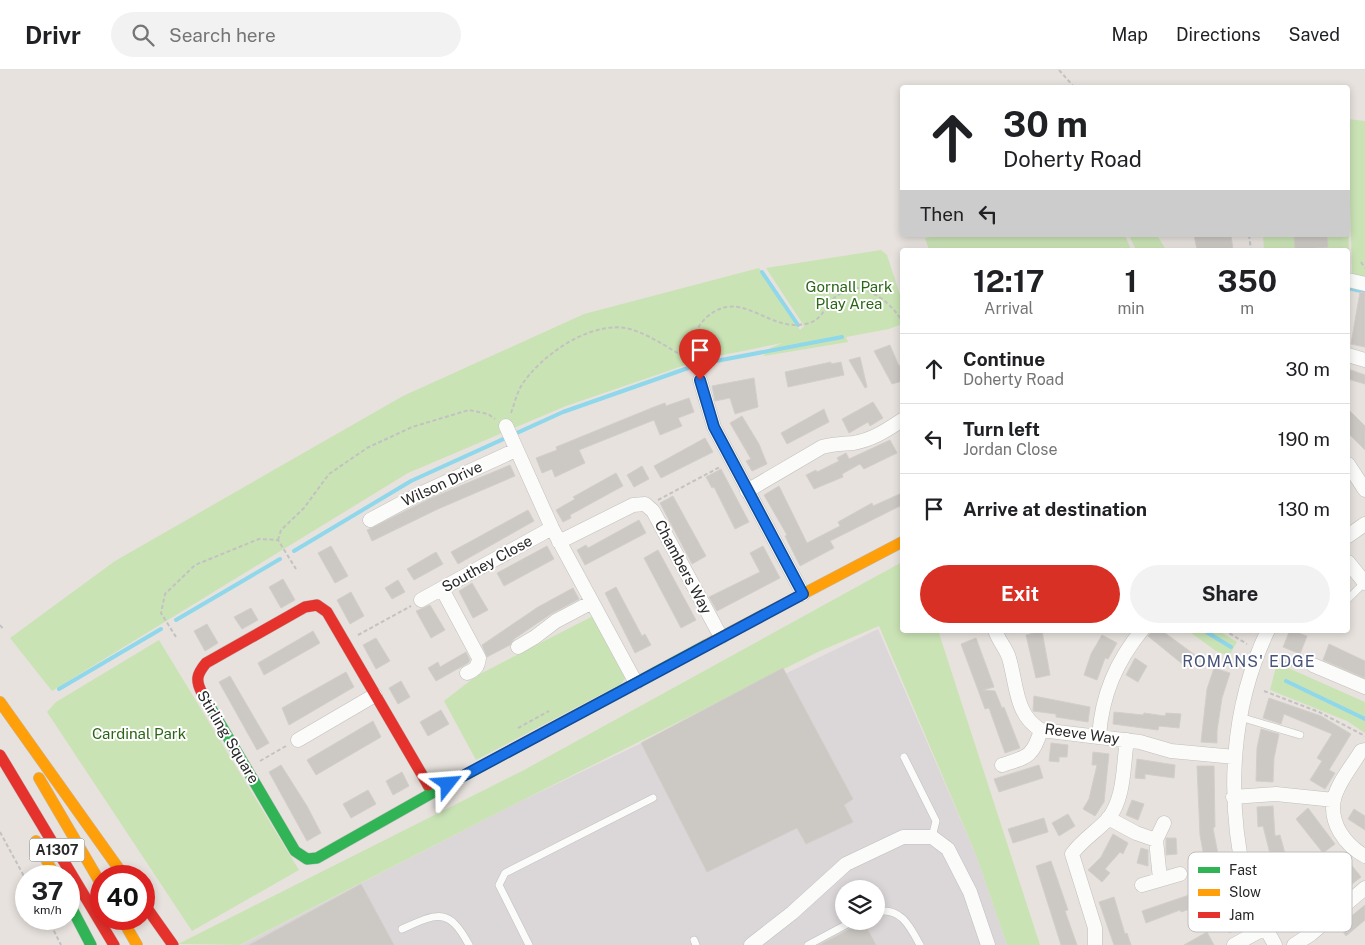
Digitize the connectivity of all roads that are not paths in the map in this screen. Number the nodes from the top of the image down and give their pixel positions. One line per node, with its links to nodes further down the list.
1 (1350, 280): 2 (street)
2 (1365, 284)
3 (1350, 356): 4 (street)
4 (1365, 360)
5 (700, 380): 9 (street)
6 (900, 421): 9 (street)
7 (1350, 469): 8 (street)
8 (1364, 485)
9 (747, 491): 19 (street)
10 (370, 520): 12 (street, Wilson Drive)
11 (1365, 524): 13 (street)
12 (552, 528): 14 (street); 18 (street, Southey Close)
13 (1350, 535)
14 (559, 542): 22 (street); 26 (street, Chambers Way)
15 (900, 543): 19 (street, Stirling Square)
16 (1350, 564): 17 (street)
17 (1365, 582): 20 (lane)
18 (442, 589): 21 (street, Southey Close); 29 (street)
19 (803, 594): 26 (street, Stirling Square)
20 (1350, 597)
21 (418, 602)
22 (592, 602): 27 (street); 30 (street)
23 (996, 633): 36 (street, Reeve Way)
24 (1140, 633): 38 (street)
25 (1267, 633): 35 (street)
26 (720, 637): 30 (street, Stirling Square)
27 (518, 647)
28 (1313, 666): 31 (street)
29 (466, 673)
30 (636, 683): 47 (street, Stirling Square)
31 (1365, 687)
32 (375, 695): 39 (street); 47 (street, Stirling Square); 47 (street, Stirling Square)
33 (0, 702): 59 (street)
34 (0, 714): 58 (street, A1307)
35 (1240, 717): 37 (lane); 44 (street)
36 (1041, 730): 38 (street, Reeve Way); 45 (street)
37 (1300, 735)
38 (1099, 736): 40 (street, Reeve Way)
39 (298, 740)
40 (1127, 740): 44 (street, Reeve Way); 51 (street)
41 (1365, 750): 50 (street)
42 (0, 755): 75 (street, A1307)
43 (904, 757): 53 (lane)
44 (1235, 757): 48 (street)
45 (1002, 765)
46 (0, 772): 57 (street)
47 (432, 793)
48 (1233, 797): 50 (street); 55 (street)
49 (653, 798): 79 (lane)
50 (1334, 800): 56 (street)
51 (1108, 818): 54 (street); 84 (street)
52 (1164, 823): 54 (street)
53 (932, 837): 80 (street); 83 (street)
54 (1156, 840): 61 (street)
55 (1241, 852)
56 (1365, 856)
57 (49, 865)
58 (90, 865)
59 (116, 865)
60 (1180, 874): 61 (street)
61 (1160, 880): 62 (street)
62 (1142, 885)
63 (1365, 888): 64 (street)
64 (1352, 899)
65 (885, 910): 82 (lane)
66 (155, 920): 77 (street)
67 (80, 924): 74 (street)
68 (129, 930): 76 (street)
69 (402, 930): 78 (lane)
70 (836, 930): 81 (lane)
71 (1258, 932): 85 (street)
72 (1267, 932): 86 (street)
73 (1313, 932): 87 (street)
74 (91, 945)
75 (114, 945)
76 (138, 945)
77 (173, 945)
78 (469, 945)
79 (529, 945)
80 (751, 945)
81 (808, 945)
82 (920, 945)
83 (988, 945)
84 (1095, 945)
85 (1234, 945)
86 (1275, 945)
87 (1294, 945)

